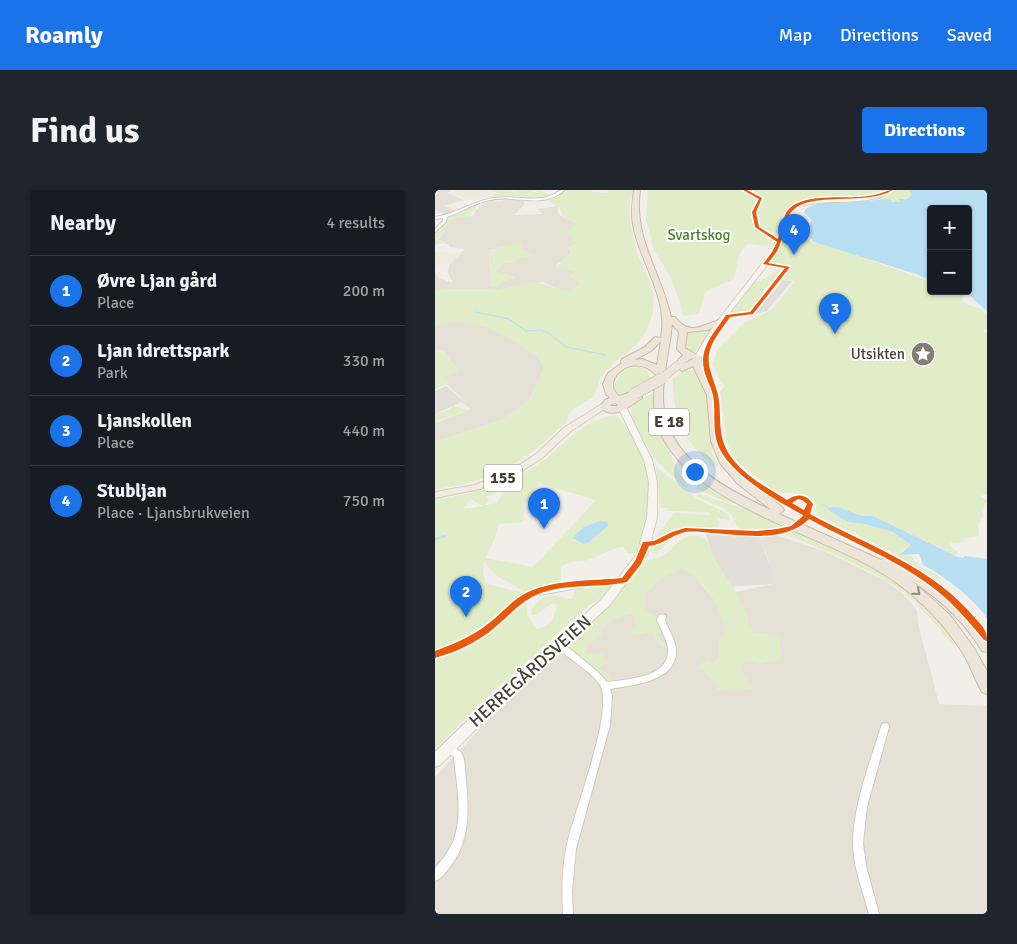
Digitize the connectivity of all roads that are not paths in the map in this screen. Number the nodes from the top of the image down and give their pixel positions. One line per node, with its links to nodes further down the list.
1 (563, 190): 5 (street)
2 (637, 190): 10 (highway, E 18)
3 (643, 190): 10 (highway, E 18)
4 (891, 190): 11 (main road)
5 (533, 201): 6 (street); 7 (street)
6 (530, 205)
7 (445, 217): 8 (street); 9 (street)
8 (435, 218)
9 (435, 230)
10 (673, 319): 11 (highway); 12 (highway, E 18); 13 (highway, E 18); 15 (highway, E 18); 18 (highway, E 18)
11 (719, 322): 13 (main road)
12 (658, 339): 14 (highway, E 18); 16 (highway)
13 (689, 360): 16 (highway, E 18); 18 (highway, E 18)
14 (651, 364): 15 (highway); 16 (highway)
15 (659, 379): 18 (highway, E 18)
16 (615, 408): 17 (main road, 155); 19 (main road, HERREGÅRDSVEIEN)
17 (435, 495)
18 (772, 511): 23 (highway, E 18); 25 (highway, E 18, one-way to 25)
19 (624, 580): 20 (street); 22 (main road, HERREGÅRDSVEIEN)
20 (534, 593)
21 (662, 617): 24 (street)
22 (559, 644): 24 (street); 27 (main road, HERREGÅRDSVEIEN)
23 (987, 647)
24 (605, 686): 30 (street)
25 (987, 688)
26 (885, 727): 31 (street)
27 (448, 748): 28 (main road, HERREGÅRDSVEIEN); 29 (street)
28 (435, 761)
29 (435, 876)
30 (568, 914)
31 (874, 914)

